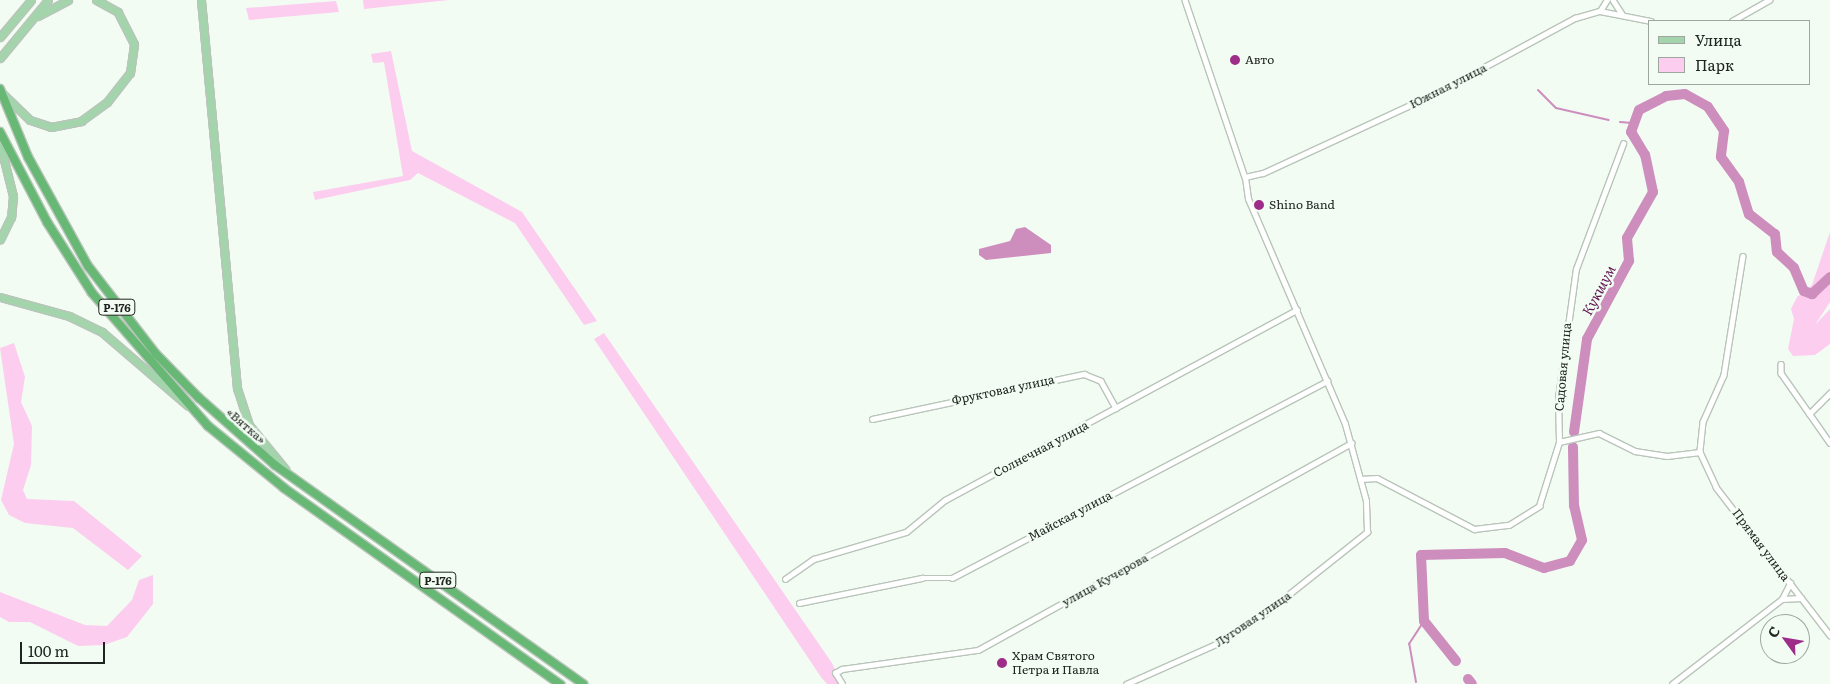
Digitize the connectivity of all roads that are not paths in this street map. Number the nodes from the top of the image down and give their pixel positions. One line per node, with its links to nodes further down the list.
1 (31, 0): 15 (main road)
2 (48, 0): 12 (main road)
3 (68, 0): 12 (main road)
4 (96, 0): 17 (main road)
5 (201, 0): 37 (main road)
6 (1185, 0): 21 (street)
7 (1607, 0): 10 (street)
8 (1613, 0): 11 (street)
9 (1769, 0): 14 (street)
10 (1600, 11): 11 (street, Южная улица); 21 (street, Южная улица)
11 (1622, 14): 13 (street, Южная улица)
12 (32, 20): 16 (main road)
13 (1648, 20)
14 (1734, 20)
15 (0, 37)
16 (0, 58)
17 (1, 90): 37 (highway, «Вятка» / Р-176)
18 (0, 132): 30 (highway, «Вятка» / Р-176)
19 (0, 144): 22 (main road)
20 (1623, 144): 33 (street, Садовая улица)
21 (1245, 177): 25 (street)
22 (0, 240)
23 (1743, 256): 36 (street)
24 (0, 297): 30 (main road)
25 (1297, 310): 27 (street); 29 (street, Солнечная улица)
26 (1781, 364): 31 (street)
27 (1327, 381): 34 (street); 43 (street, Майская улица)
28 (1830, 393): 31 (street)
29 (1116, 408): 32 (street, Фруктовая улица); 39 (street, Солнечная улица)
30 (192, 410): 45 (highway, «Вятка» / Р-176)
31 (1808, 414): 35 (street)
32 (872, 419)
33 (1559, 442): 36 (street); 38 (street, Садовая улица)
34 (1352, 443): 38 (street); 47 (street, улица Кучерова)
35 (1830, 443)
36 (1700, 452): 40 (street, Прямая улица)
37 (292, 477): 46 (highway, «Вятка» / Р-176)
38 (1360, 479): 48 (street, Луговая улица)
39 (785, 580)
40 (1790, 583): 41 (street, Прямая улица); 42 (street)
41 (1801, 598): 42 (street); 44 (street, Прямая улица)
42 (1782, 599): 49 (street)
43 (799, 603)
44 (1830, 635)
45 (560, 684)
46 (583, 684)
47 (842, 684)
48 (1126, 684)
49 (1672, 684)

